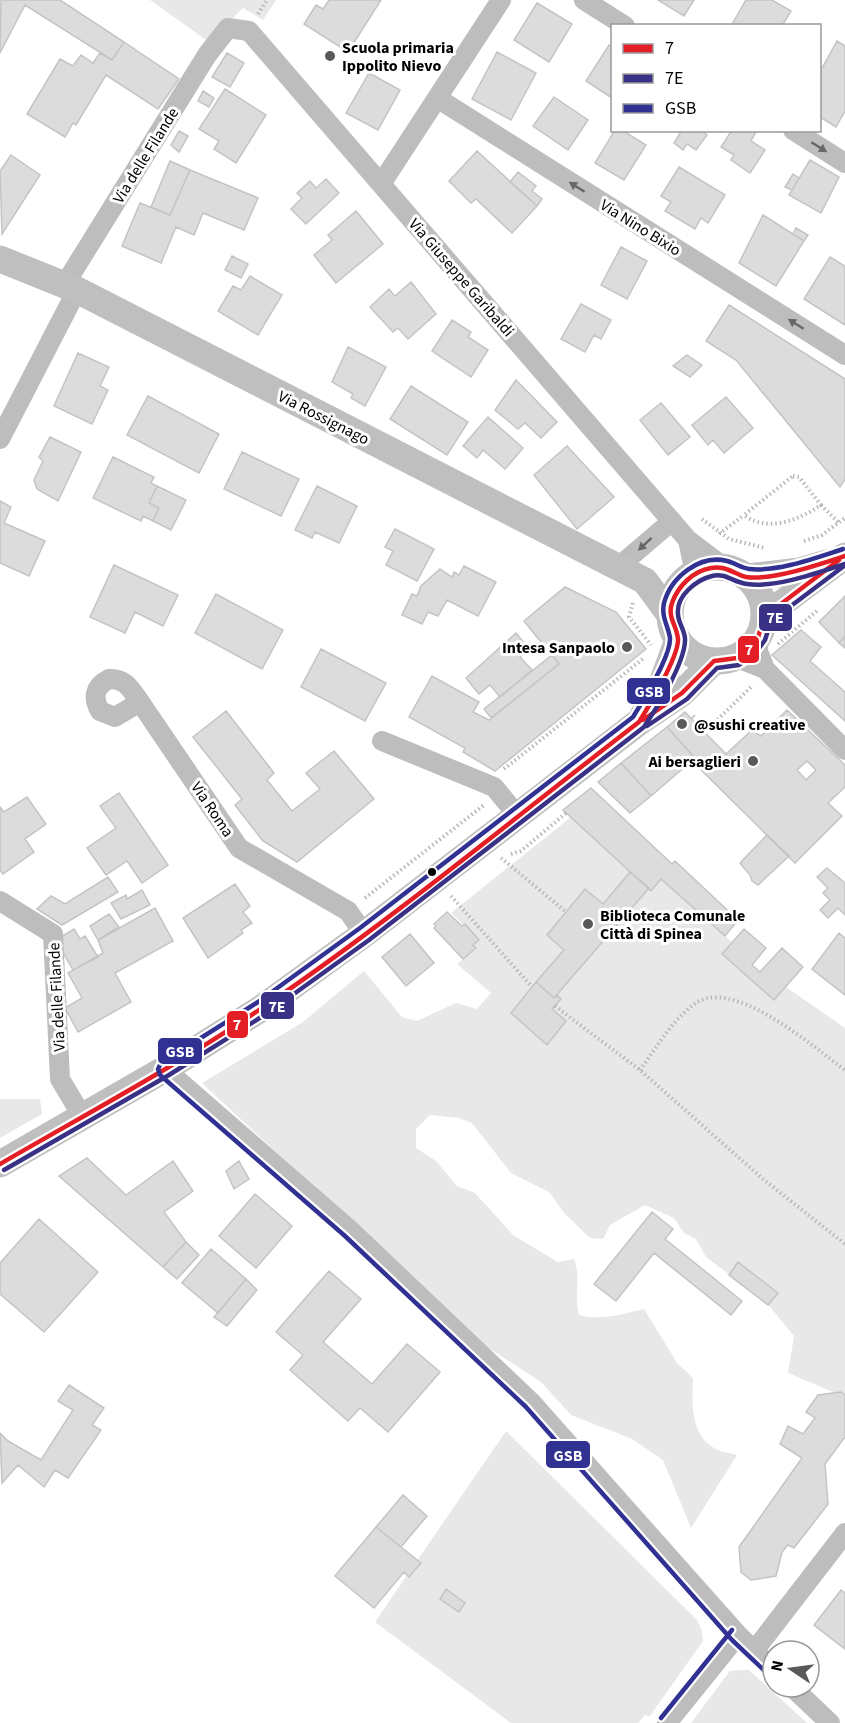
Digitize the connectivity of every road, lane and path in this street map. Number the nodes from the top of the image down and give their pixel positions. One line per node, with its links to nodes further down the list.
1 (501, 0): 5 (street)
2 (584, 0): 3 (street)
3 (621, 24)
4 (228, 28): 8 (street, Via Giuseppe Garibaldi); 10 (street, Via delle Filande)
5 (437, 98): 8 (street); 11 (street, Via Nino Bixio, one-way to 5)
6 (796, 132): 7 (street, one-way to 7)
7 (845, 163)
8 (381, 184): 17 (street, Via Giuseppe Garibaldi)
9 (0, 259): 10 (street, Via Rossignago)
10 (71, 287): 12 (street, Via delle Filande); 24 (street, Via Rossignago)
11 (845, 356)
12 (0, 439)
13 (821, 505): 14 (path); 14 (path); 18 (path)
14 (744, 515): 19 (path)
15 (845, 518): 18 (path)
16 (702, 519): 19 (path)
17 (672, 521): 20 (street, Via Giuseppe Garibaldi); 24 (street, one-way to 24)
18 (839, 523): 21 (path)
19 (719, 534): 22 (path)
20 (688, 540): 25 (street, Via Giuseppe Garibaldi); 26 (street, Via Giuseppe Garibaldi)
21 (796, 545)
22 (768, 548)
23 (842, 558): 25 (street); 30 (street)
24 (617, 567): 27 (street, Via Rossignago)
25 (736, 572): 26 (street); 30 (street)
26 (689, 578): 27 (street, Via Rossignago); 29 (street)
27 (641, 588): 29 (street, Via Rossignago); 37 (path)
28 (825, 604): 30 (path)
29 (674, 627): 31 (street); 34 (street)
30 (763, 651): 31 (street); 33 (path); 36 (street)
31 (726, 659): 34 (street)
32 (140, 702): 43 (street, Via Roma)
33 (687, 714)
34 (639, 722): 39 (street)
35 (382, 741): 39 (street)
36 (845, 750)
37 (500, 772)
38 (566, 813): 44 (path)
39 (517, 816): 45 (street)
40 (470, 817): 43 (path)
41 (450, 896): 46 (path)
42 (0, 901): 51 (street, Via delle Filande)
43 (348, 911): 45 (street, Via Roma)
44 (566, 912)
45 (364, 934): 48 (street)
46 (532, 987)
47 (555, 1006): 49 (path)
48 (165, 1069): 51 (street); 55 (street)
49 (640, 1070): 50 (path); 53 (path)
50 (845, 1070)
51 (82, 1116): 52 (street)
52 (0, 1164)
53 (845, 1244)
54 (845, 1533): 56 (street)
55 (738, 1635): 56 (street); 59 (street)
56 (754, 1651): 57 (street)
57 (761, 1658)
58 (805, 1699): 60 (street)
59 (667, 1723)
60 (831, 1723)

